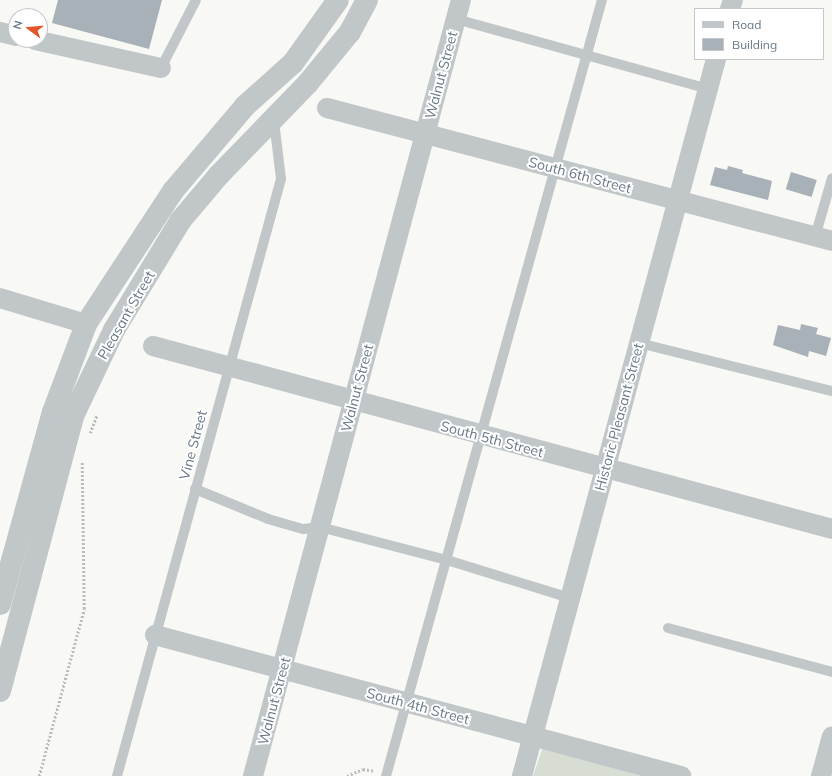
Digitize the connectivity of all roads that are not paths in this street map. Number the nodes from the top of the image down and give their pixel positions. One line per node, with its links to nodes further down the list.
1 (196, 0): 9 (lane)
2 (338, 0): 19 (street, Pleasant Street)
3 (367, 0): 12 (street, Pleasant Street)
4 (602, 0): 7 (lane)
5 (459, 9): 7 (lane); 13 (street, Walnut Street)
6 (48, 43): 9 (street)
7 (587, 56): 10 (lane); 14 (lane)
8 (716, 60): 10 (street, Historic Pleasant Street)
9 (161, 68)
10 (708, 89): 16 (street, Historic Pleasant Street)
11 (327, 108): 13 (street, South 6th Street)
12 (273, 120): 22 (lane, Vine Street); 37 (street, Pleasant Street)
13 (426, 133): 14 (street, South 6th Street); 24 (street, Walnut Street)
14 (554, 168): 16 (street, South 6th Street); 25 (lane)
15 (832, 178): 17 (lane)
16 (677, 201): 17 (street, South 6th Street); 20 (street, Historic Pleasant Street)
17 (824, 239)
18 (0, 298): 19 (street)
19 (86, 324): 32 (street, Pleasant Street)
20 (639, 343): 23 (lane); 26 (street, Historic Pleasant Street)
21 (153, 346): 22 (street, South 5th Street)
22 (228, 367): 24 (street, South 5th Street); 27 (lane, Vine Street)
23 (832, 391)
24 (354, 402): 25 (street, South 5th Street); 28 (street, Walnut Street)
25 (479, 436): 26 (street, South 5th Street); 30 (lane)
26 (606, 468): 29 (street, South 5th Street); 31 (street, Historic Pleasant Street)
27 (195, 490): 28 (lane); 34 (lane, Vine Street)
28 (320, 527): 30 (lane); 35 (street, Walnut Street)
29 (832, 529)
30 (447, 560): 31 (lane); 38 (lane)
31 (570, 598): 39 (street, Historic Pleasant Street)
32 (0, 604)
33 (668, 628): 36 (lane)
34 (155, 635): 35 (street, South 4th Street); 42 (lane, Vine Street)
35 (282, 669): 38 (street, South 4th Street); 43 (street, Walnut Street)
36 (832, 672)
37 (0, 691)
38 (407, 703): 39 (street, South 4th Street); 41 (lane)
39 (533, 736): 44 (street, Historic Pleasant Street); 45 (street, South 4th Street)
40 (832, 736): 46 (street)
41 (386, 775)
42 (117, 776)
43 (253, 776)
44 (522, 776)
45 (681, 776)
46 (821, 776)

